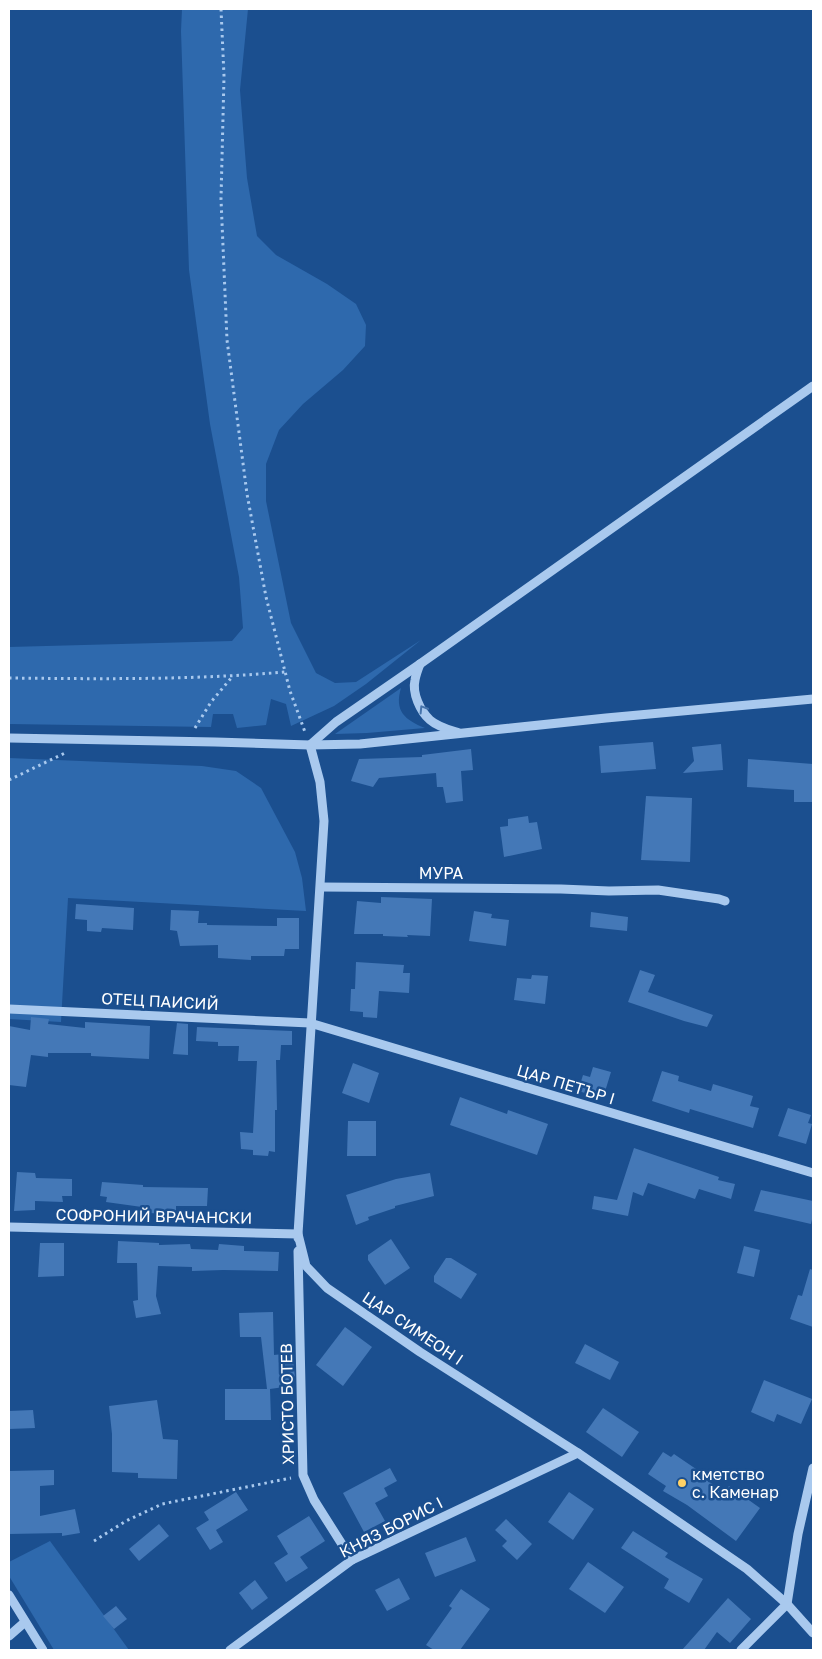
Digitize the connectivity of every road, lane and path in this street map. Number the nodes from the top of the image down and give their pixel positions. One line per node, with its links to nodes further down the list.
1 (221, 9): 4 (path)
2 (813, 386): 3 (street)
3 (420, 664): 8 (street, one-way to 3); 11 (street)
4 (285, 672): 5 (path); 11 (path)
5 (232, 676): 6 (path); 10 (path)
6 (9, 678)
7 (813, 699): 8 (street)
8 (462, 734): 11 (street)
9 (9, 738): 10 (street)
10 (186, 742): 11 (street)
11 (310, 746): 14 (street, ЦАР СИМЕОН I)
12 (68, 752): 13 (path)
13 (9, 780)
14 (321, 887): 15 (street, МУРА); 17 (street, ЦАР СИМЕОН I)
15 (725, 901)
16 (9, 1009): 17 (street, ОТЕЦ ПАИСИЙ)
17 (310, 1023): 18 (street, ЦАР ПЕТЪР I); 20 (street, ЦАР СИМЕОН I)
18 (813, 1173)
19 (9, 1227): 20 (street, СОФРОНИЙ ВРАЧАНСКИ)
20 (298, 1234): 21 (street, ЦАР СИМЕОН I); 23 (street, ХРИСТО БОТЕВ)
21 (578, 1454): 25 (street, КНЯЗ БОРИС I); 27 (street, ЦАР СИМЕОН I)
22 (813, 1468): 27 (street)
23 (304, 1475): 24 (path); 25 (street, ХРИСТО БОТЕВ)
24 (94, 1541)
25 (352, 1560): 31 (street, КНЯЗ БОРИС I)
26 (9, 1595): 28 (street)
27 (787, 1604): 29 (street, ЦАР СИМЕОН I); 33 (street)
28 (25, 1622): 30 (street); 32 (street)
29 (813, 1633)
30 (9, 1636)
31 (236, 1649)
32 (43, 1650)
33 (741, 1650)

